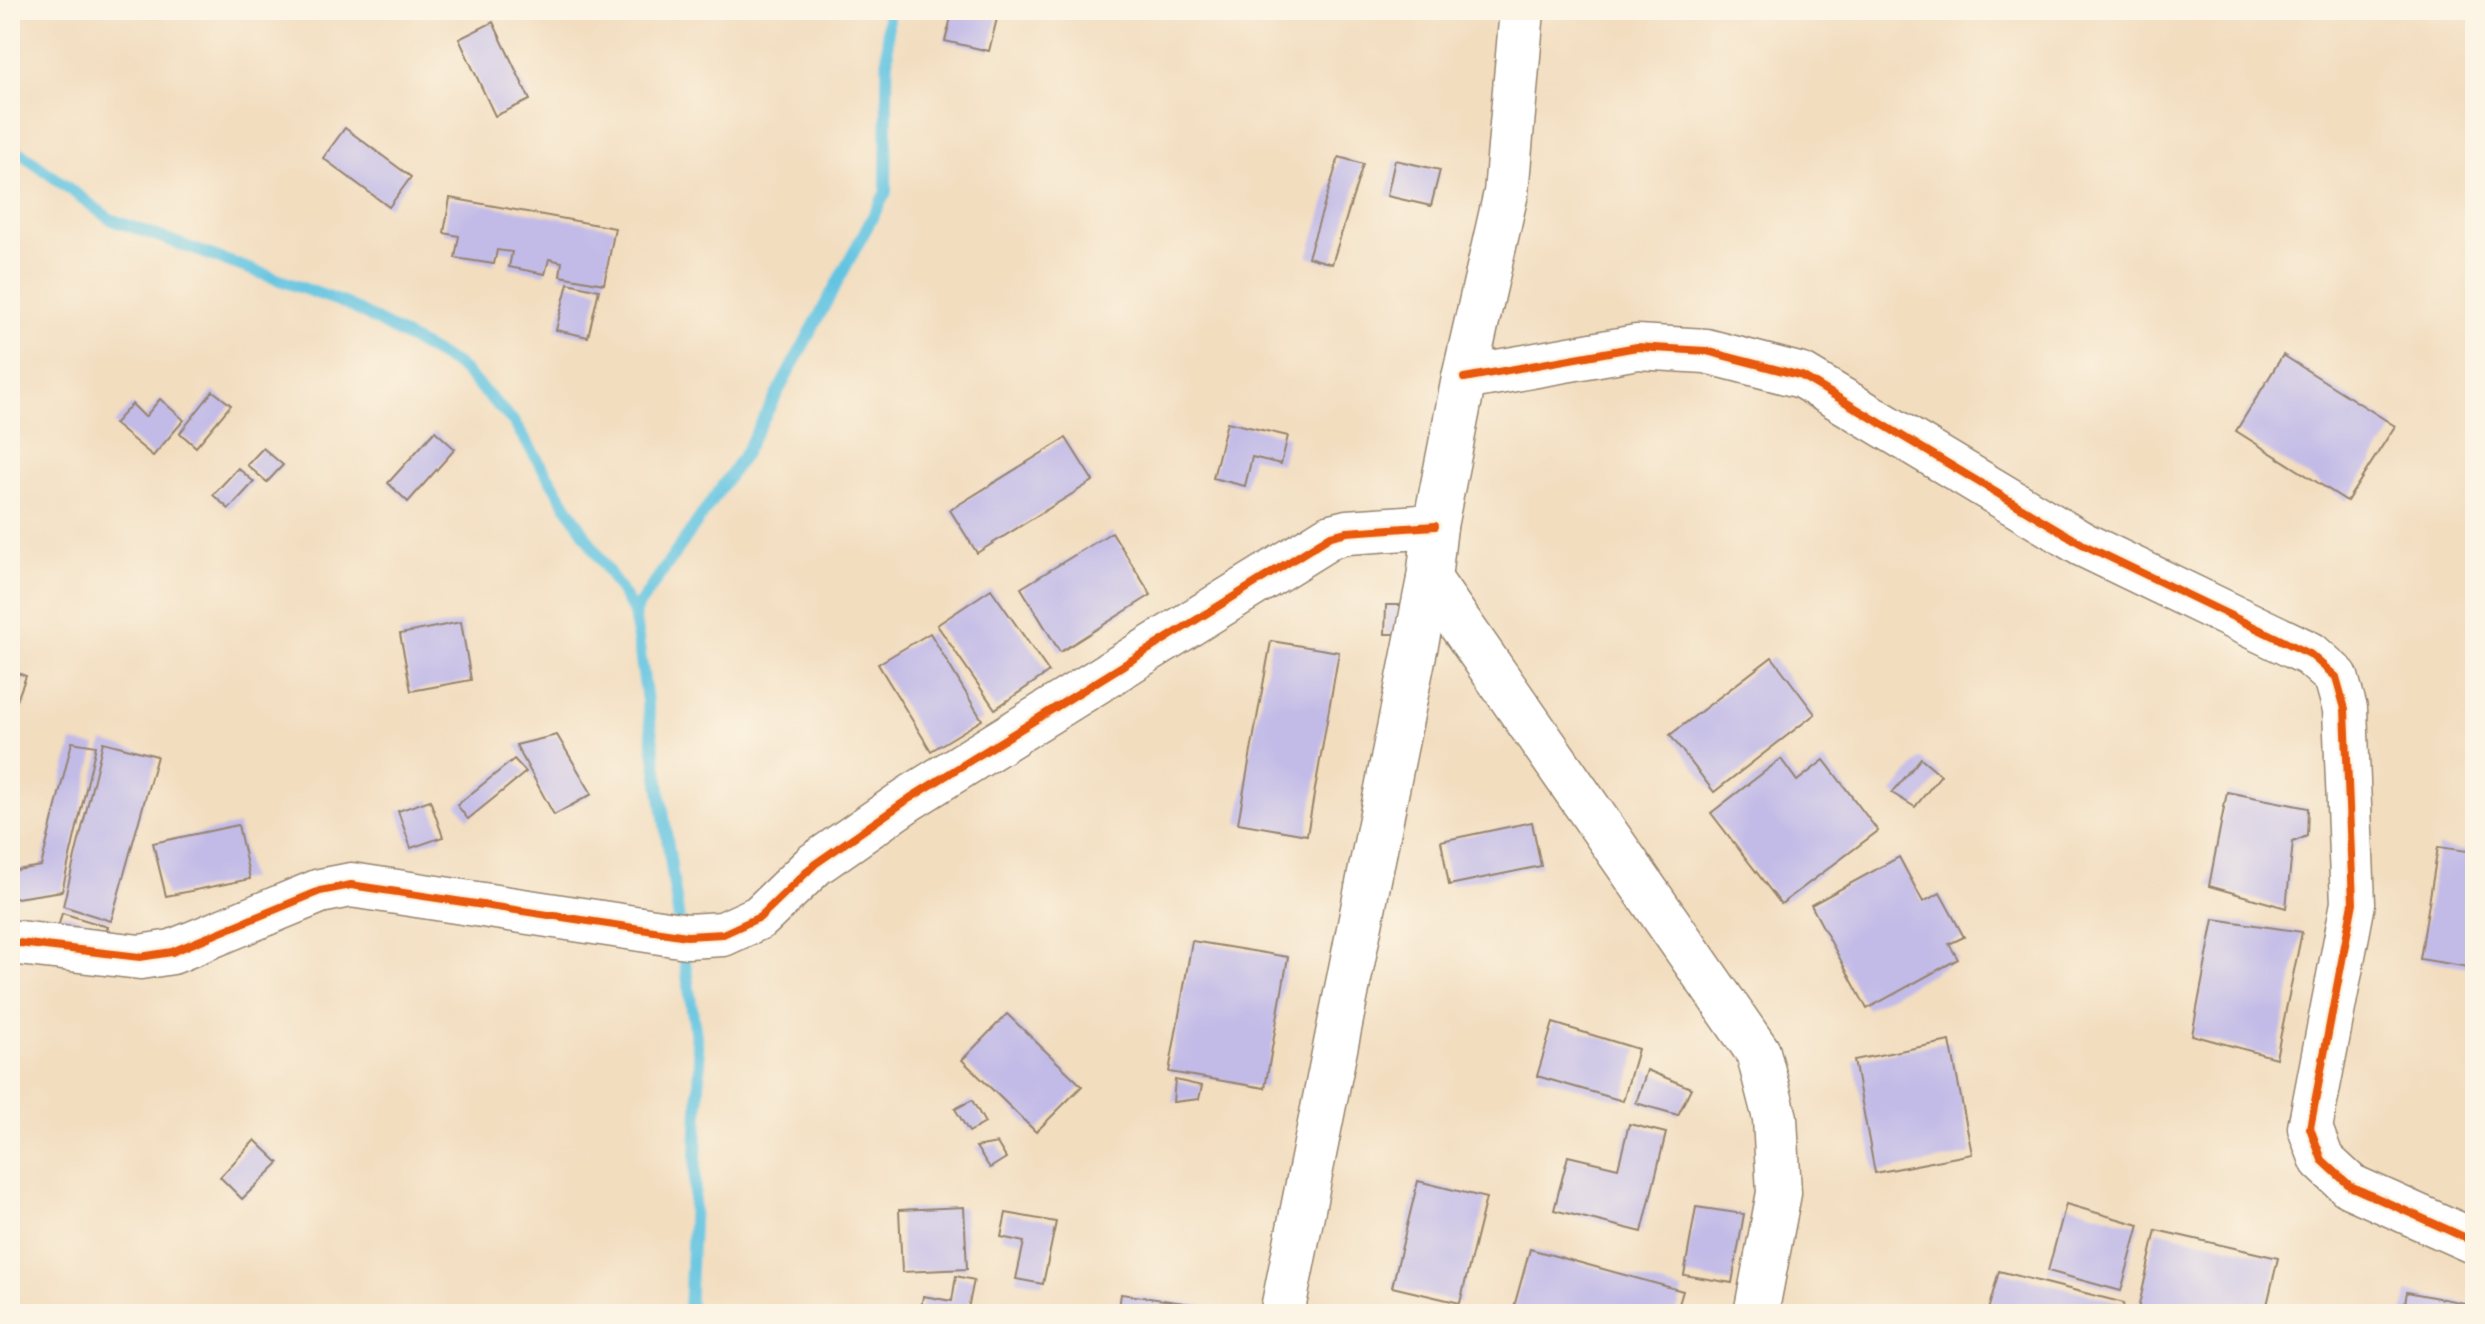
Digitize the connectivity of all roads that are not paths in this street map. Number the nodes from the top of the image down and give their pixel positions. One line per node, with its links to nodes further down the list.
1 (1522, 10): 2 (street)
2 (1464, 378): 3 (street); 6 (street)
3 (1435, 526): 4 (street); 5 (street)
4 (1429, 579): 7 (street); 8 (street)
5 (10, 942)
6 (2475, 1242)
7 (1282, 1314)
8 (1756, 1314)

